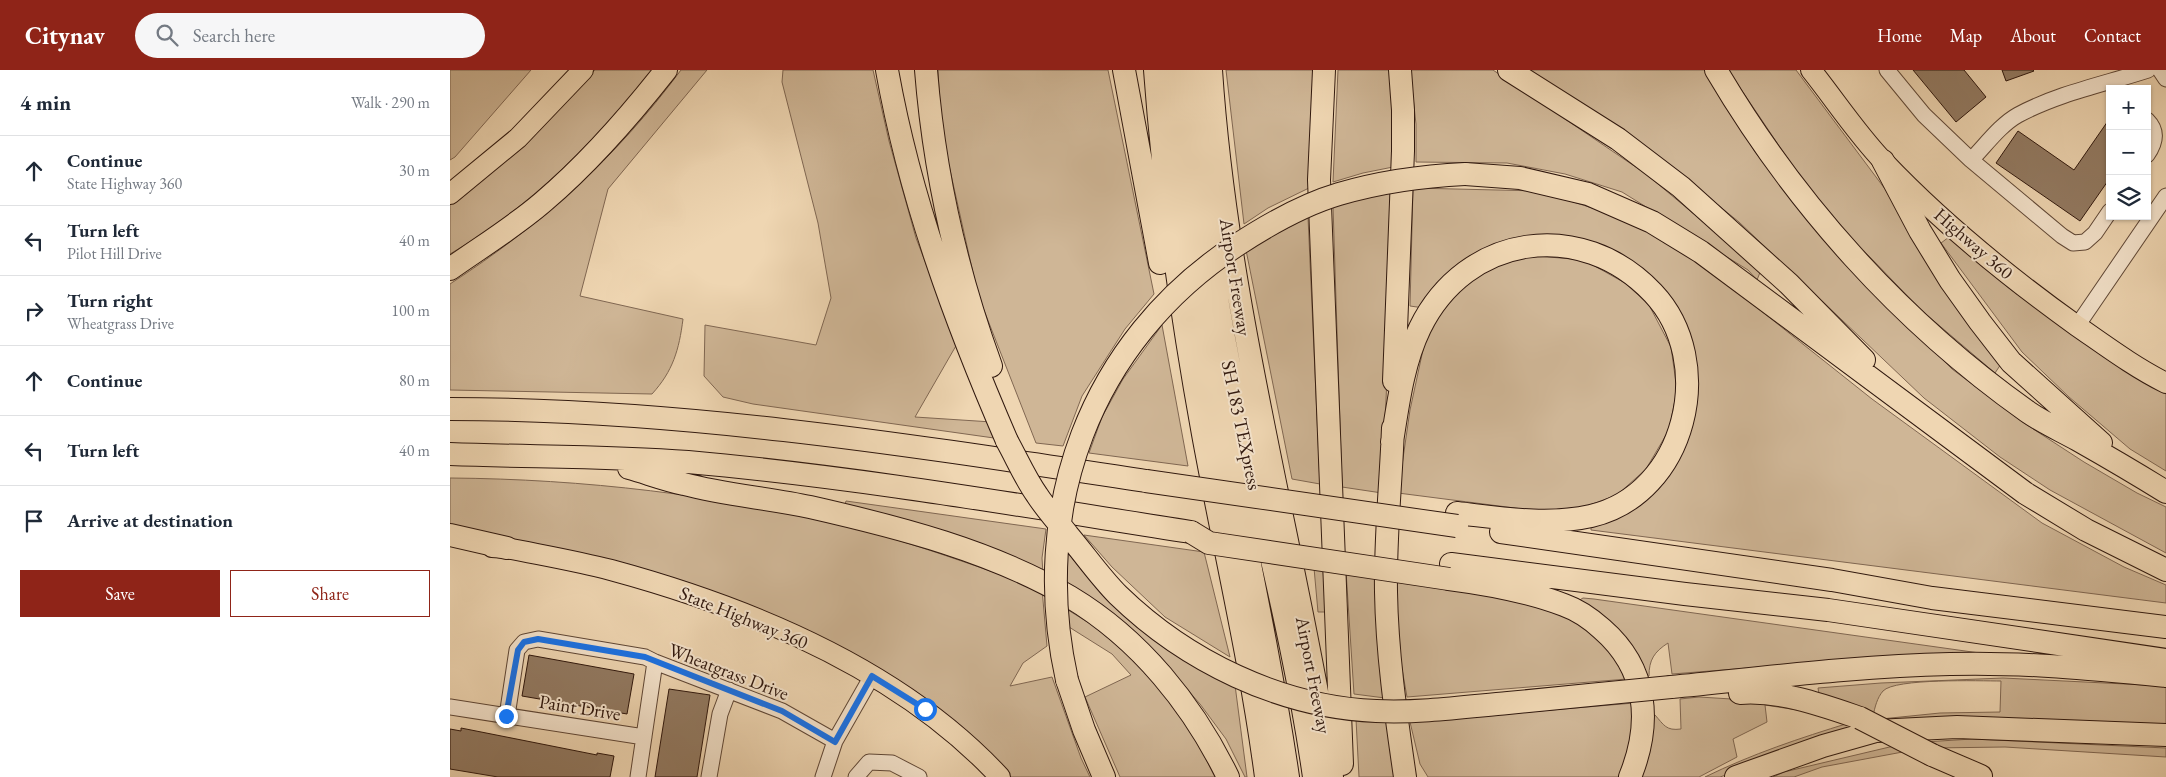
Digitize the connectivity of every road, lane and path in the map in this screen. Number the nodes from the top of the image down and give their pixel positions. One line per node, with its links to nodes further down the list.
1 (583, 70): 25 (main road)
2 (666, 70): 28 (highway)
3 (887, 70): 30 (highway)
4 (926, 70): 30 (highway)
5 (1124, 70): 34 (highway)
6 (1155, 70): 34 (highway)
7 (1172, 70): 68 (highway, SH 183 TEXpress)
8 (1191, 70): 69 (highway, SH 183 TEXpress)
9 (1211, 70): 70 (highway, Airport Freeway)
10 (1324, 70): 71 (highway)
11 (1400, 70): 35 (highway)
12 (1509, 70): 33 (highway)
13 (1716, 70): 38 (highway)
14 (1811, 70): 24 (main road, Highway 360)
15 (1887, 70): 23 (street)
16 (2148, 70): 19 (street)
17 (2160, 70): 18 (street)
18 (2166, 79)
19 (2115, 85)
20 (2106, 86): 23 (street)
21 (2151, 124): 22 (street)
22 (2151, 146)
23 (1971, 160): 27 (street)
24 (1883, 161): 29 (main road, Highway 360); 38 (highway)
25 (450, 194)
26 (2166, 196): 29 (street)
27 (2106, 217)
28 (453, 266)
29 (2077, 326): 31 (main road, Highway 360)
30 (979, 357): 51 (highway, bridge)
31 (2166, 383)
32 (450, 409): 40 (highway, bridge)
33 (1916, 412): 44 (highway); 59 (highway, bridge)
34 (1203, 434): 67 (highway)
35 (1392, 442): 40 (highway); 55 (highway)
36 (450, 454): 37 (highway)
37 (601, 459): 45 (highway); 66 (highway)
38 (2127, 468): 39 (highway)
39 (2166, 492)
40 (1457, 519): 46 (highway)
41 (450, 535): 43 (highway)
42 (450, 543): 43 (main road, State Highway 360)
43 (507, 548): 49 (main road, State Highway 360)
44 (2166, 570)
45 (1450, 571): 47 (highway); 74 (highway)
46 (2166, 627)
47 (2166, 660)
48 (655, 662): 52 (street, Wheatgrass Drive); 54 (street); 57 (street, Wheatgrass Drive)
49 (872, 676): 58 (street); 65 (main road, State Highway 360)
50 (2166, 676): 51 (highway)
51 (1706, 684): 76 (highway, bridge)
52 (729, 690): 58 (street, Wheatgrass Drive); 61 (street)
53 (450, 707): 54 (street, Paint Drive)
54 (506, 716): 57 (street, Paint Drive)
55 (1398, 732): 72 (highway); 73 (highway)
56 (2166, 735): 75 (highway)
57 (644, 737): 60 (street, Wheatgrass Drive)
58 (835, 742): 62 (street)
59 (1105, 775)
60 (638, 777)
61 (709, 777)
62 (822, 777)
63 (856, 777): 64 (street)
64 (919, 777)
65 (1000, 777)
66 (1228, 777)
67 (1266, 777)
68 (1288, 777)
69 (1314, 777)
70 (1332, 777)
71 (1342, 777)
72 (1405, 777)
73 (1418, 777)
74 (1630, 777)
75 (1736, 777)
76 (1977, 777)

